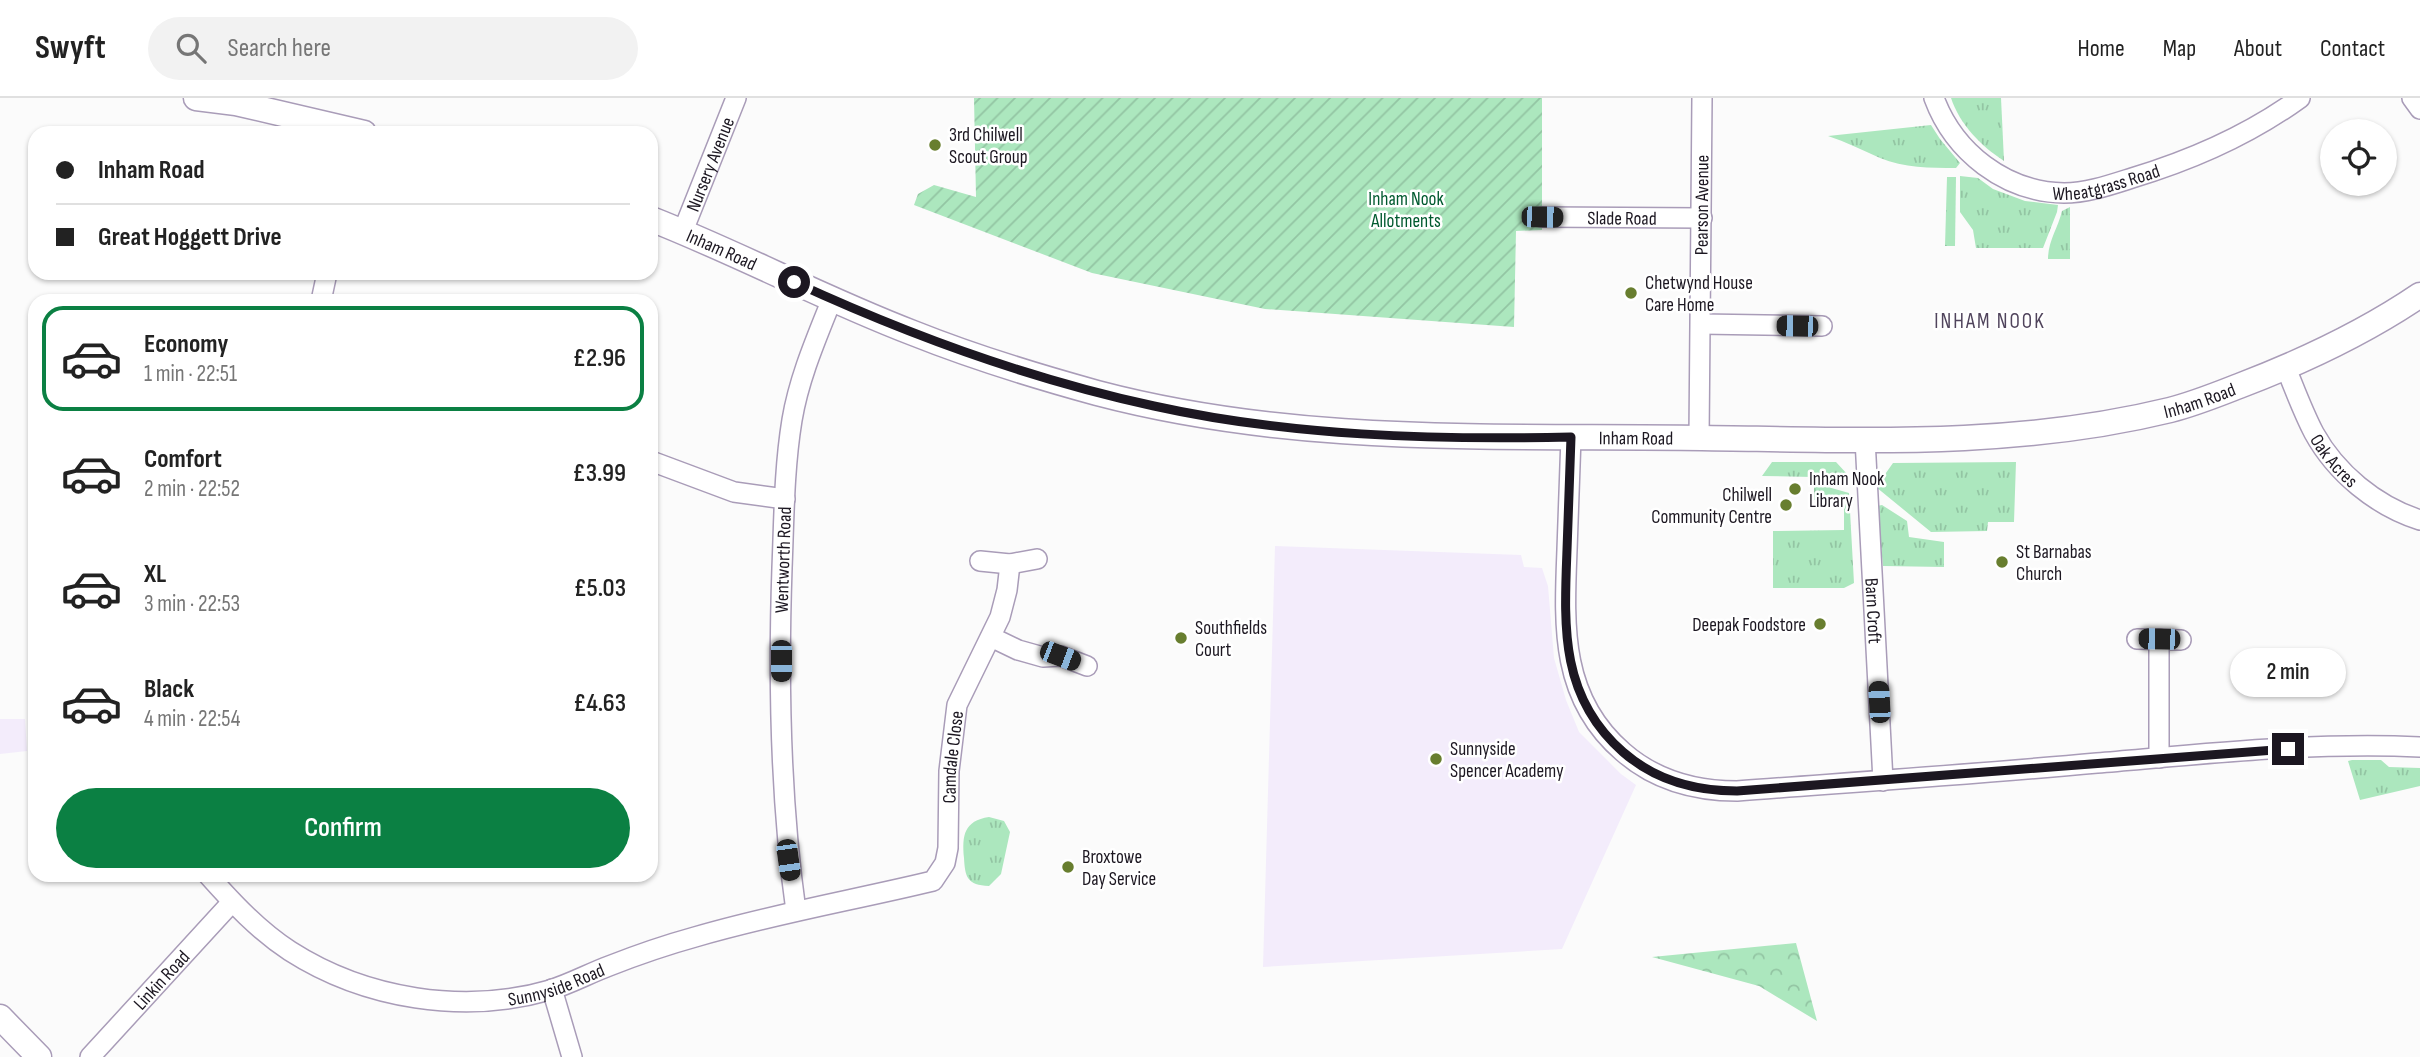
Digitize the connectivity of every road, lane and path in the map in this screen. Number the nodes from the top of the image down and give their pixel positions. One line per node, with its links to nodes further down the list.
1 (196, 98): 8 (street)
2 (736, 98): 12 (street, Nursery Avenue)
3 (1702, 98): 10 (street, Pearson Avenue)
4 (1934, 98): 5 (street, Wheatgrass Road)
5 (2300, 98)
6 (2412, 98): 7 (street)
7 (2420, 109)
8 (334, 126)
9 (1542, 217): 10 (street, Slade Road)
10 (1702, 218): 15 (street, Pearson Avenue)
11 (658, 222): 12 (street, Inham Road)
12 (682, 231): 14 (street, Inham Road)
13 (2420, 295): 17 (street, Inham Road)
14 (832, 299): 18 (street, Inham Road); 22 (street, Wentworth Road)
15 (1700, 324): 16 (street); 19 (street, Pearson Avenue)
16 (1822, 326)
17 (2286, 368): 20 (street, Inham Road); 23 (street, Oak Acres)
18 (1571, 437): 19 (street, Inham Road); 34 (street)
19 (1699, 438): 20 (street, Inham Road)
20 (1866, 439): 34 (street, Barn Croft)
21 (658, 464): 22 (street)
22 (785, 499): 38 (street, Wentworth Road)
23 (2420, 520)
24 (1037, 559): 26 (street)
25 (980, 561): 26 (street)
26 (1010, 564): 27 (street, Camdale Close)
27 (990, 637): 31 (street); 35 (street, Camdale Close)
28 (2137, 639): 29 (street)
29 (2159, 639): 30 (street); 33 (street)
30 (2181, 639)
31 (1087, 666)
32 (2420, 747): 33 (street)
33 (2159, 758): 34 (street)
34 (1883, 781)
35 (933, 881): 38 (street, Sunnyside Road)
36 (214, 882): 37 (street, Sunnyside Road)
37 (232, 902): 39 (street, Sunnyside Road); 42 (street, Linkin Road)
38 (796, 911): 39 (street, Sunnyside Road)
39 (552, 989): 43 (street)
40 (0, 1017): 41 (street)
41 (39, 1057)
42 (90, 1057)
43 (572, 1057)

